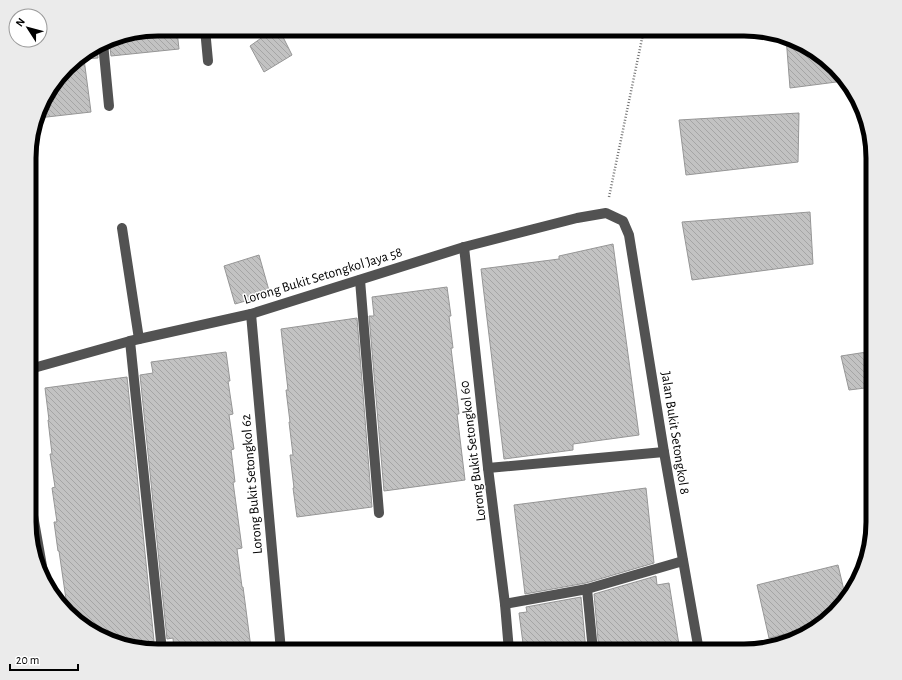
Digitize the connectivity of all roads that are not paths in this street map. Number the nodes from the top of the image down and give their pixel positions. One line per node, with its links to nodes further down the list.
1 (206, 36): 3 (street)
2 (104, 49): 4 (street)
3 (208, 61)
4 (109, 106)
5 (623, 221): 7 (street, Lorong Bukit Setongkol Jaya 58); 12 (street, Jalan Bukit Setongkol 8)
6 (122, 228): 10 (street)
7 (464, 247): 8 (street, Lorong Bukit Setongkol Jaya 58); 13 (street, Lorong Bukit Setongkol 60)
8 (360, 280): 9 (street, Lorong Bukit Setongkol Jaya 58); 14 (street)
9 (251, 314): 10 (street, Lorong Bukit Setongkol Jaya 58); 21 (street, Lorong Bukit Setongkol 62)
10 (134, 340): 11 (street, Lorong Bukit Setongkol Jaya 58); 20 (street)
11 (36, 366)
12 (664, 452): 13 (street); 17 (street, Jalan Bukit Setongkol 8)
13 (488, 468): 19 (street, Lorong Bukit Setongkol 60)
14 (379, 513)
15 (37, 538): 16 (street)
16 (39, 552)
17 (683, 562): 18 (street); 24 (street, Jalan Bukit Setongkol 8)
18 (587, 589): 19 (street); 23 (street)
19 (505, 604): 22 (street, Lorong Bukit Setongkol 60)
20 (161, 644)
21 (280, 644)
22 (508, 644)
23 (593, 644)
24 (698, 644)

